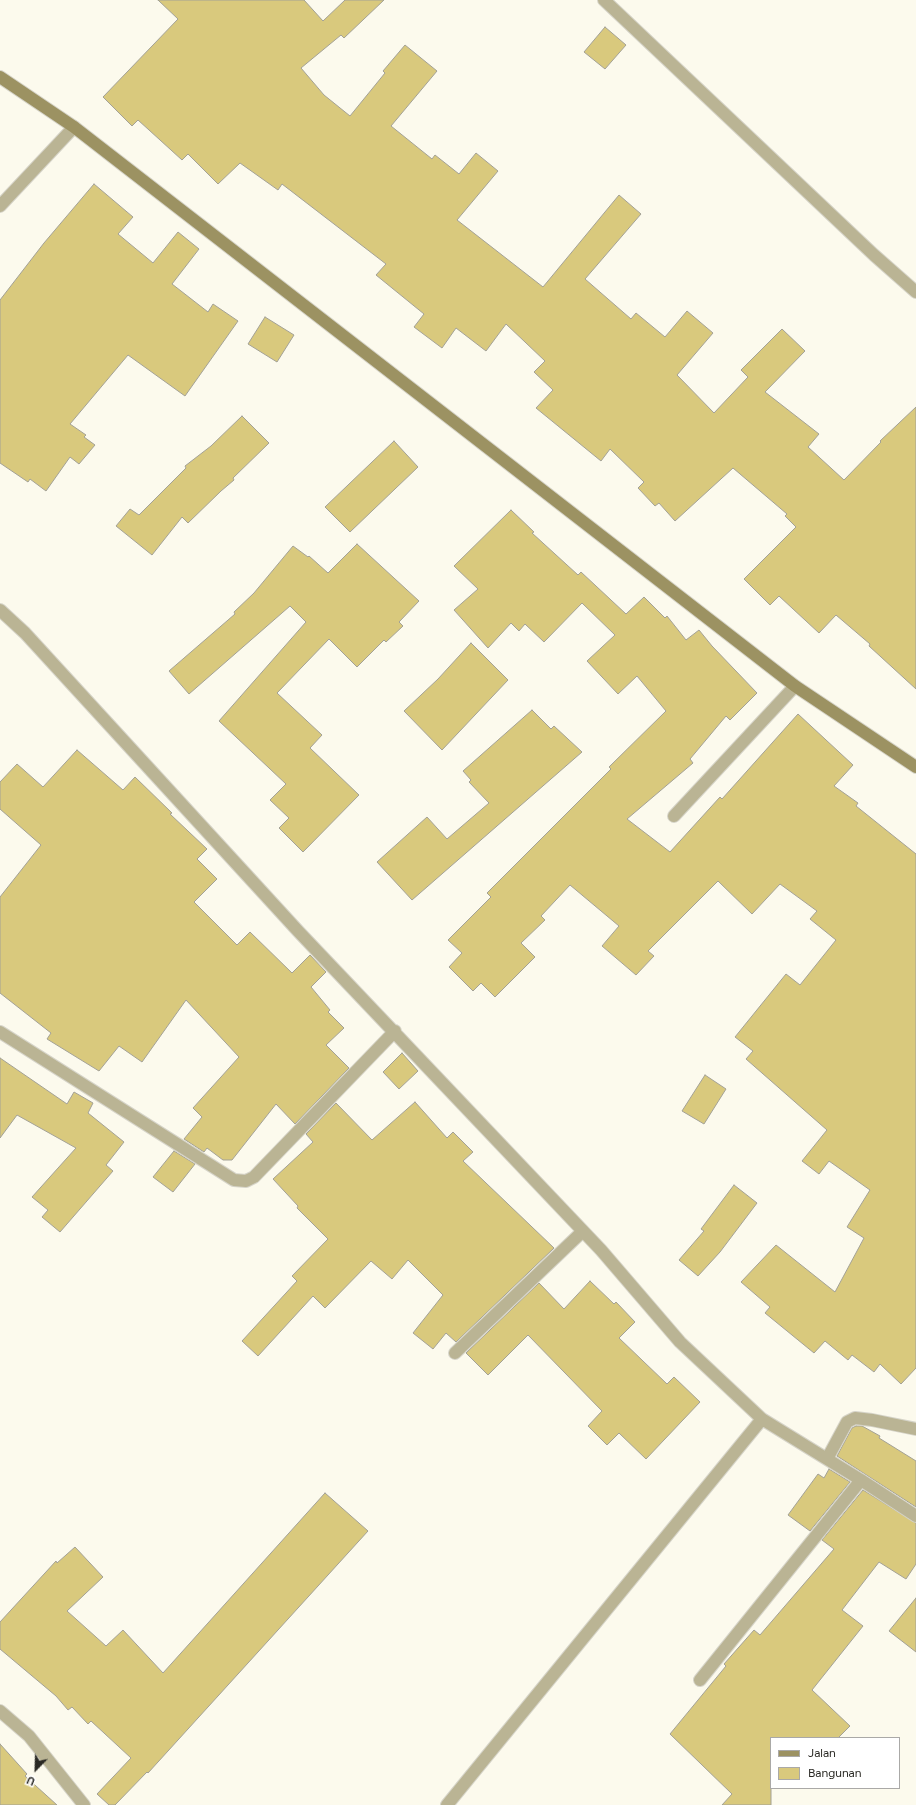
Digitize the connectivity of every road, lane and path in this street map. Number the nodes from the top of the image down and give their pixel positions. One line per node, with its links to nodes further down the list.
1 (604, 0): 5 (street)
2 (0, 77): 3 (street)
3 (74, 126): 4 (street); 7 (street)
4 (0, 206)
5 (916, 292)
6 (0, 610): 10 (street)
7 (795, 686): 8 (street); 9 (street)
8 (916, 767)
9 (674, 816)
10 (395, 1031): 11 (street); 12 (street)
11 (0, 1032)
12 (582, 1231): 13 (street); 14 (street)
13 (455, 1353)
14 (762, 1419): 16 (street); 22 (street)
15 (916, 1429): 16 (street)
16 (829, 1455): 17 (street)
17 (861, 1480): 18 (street); 19 (street)
18 (916, 1516)
19 (700, 1680)
20 (0, 1711): 21 (street)
21 (83, 1804)
22 (447, 1805)

